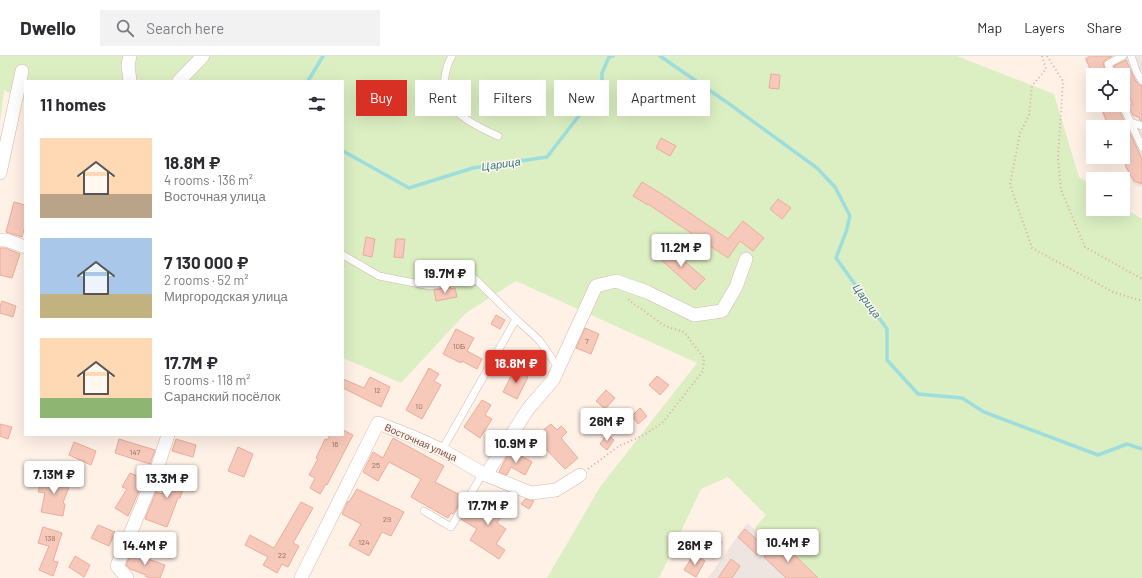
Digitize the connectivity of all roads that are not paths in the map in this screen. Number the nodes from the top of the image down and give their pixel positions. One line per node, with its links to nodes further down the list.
1 (130, 56): 8 (street)
2 (203, 56): 9 (street)
3 (452, 56): 13 (lane)
4 (1123, 56): 6 (lane)
5 (1131, 56): 10 (lane)
6 (1109, 68)
7 (22, 71): 15 (street)
8 (130, 80)
9 (180, 80)
10 (1142, 81)
11 (1130, 122): 12 (lane); 14 (lane)
12 (1142, 126)
13 (498, 136)
14 (1142, 147)
15 (0, 173)
16 (0, 240): 17 (street)
17 (24, 247)
18 (344, 256): 20 (lane)
19 (746, 259): 21 (street)
20 (516, 319): 21 (lane); 23 (lane)
21 (558, 367): 24 (street)
22 (168, 436): 27 (street)
23 (442, 450): 24 (street, Восточная улица); 28 (street, Восточная улица)
24 (485, 474): 25 (street, Восточная улица); 26 (lane)
25 (580, 475)
26 (424, 511)
27 (127, 578)
28 (301, 578)

